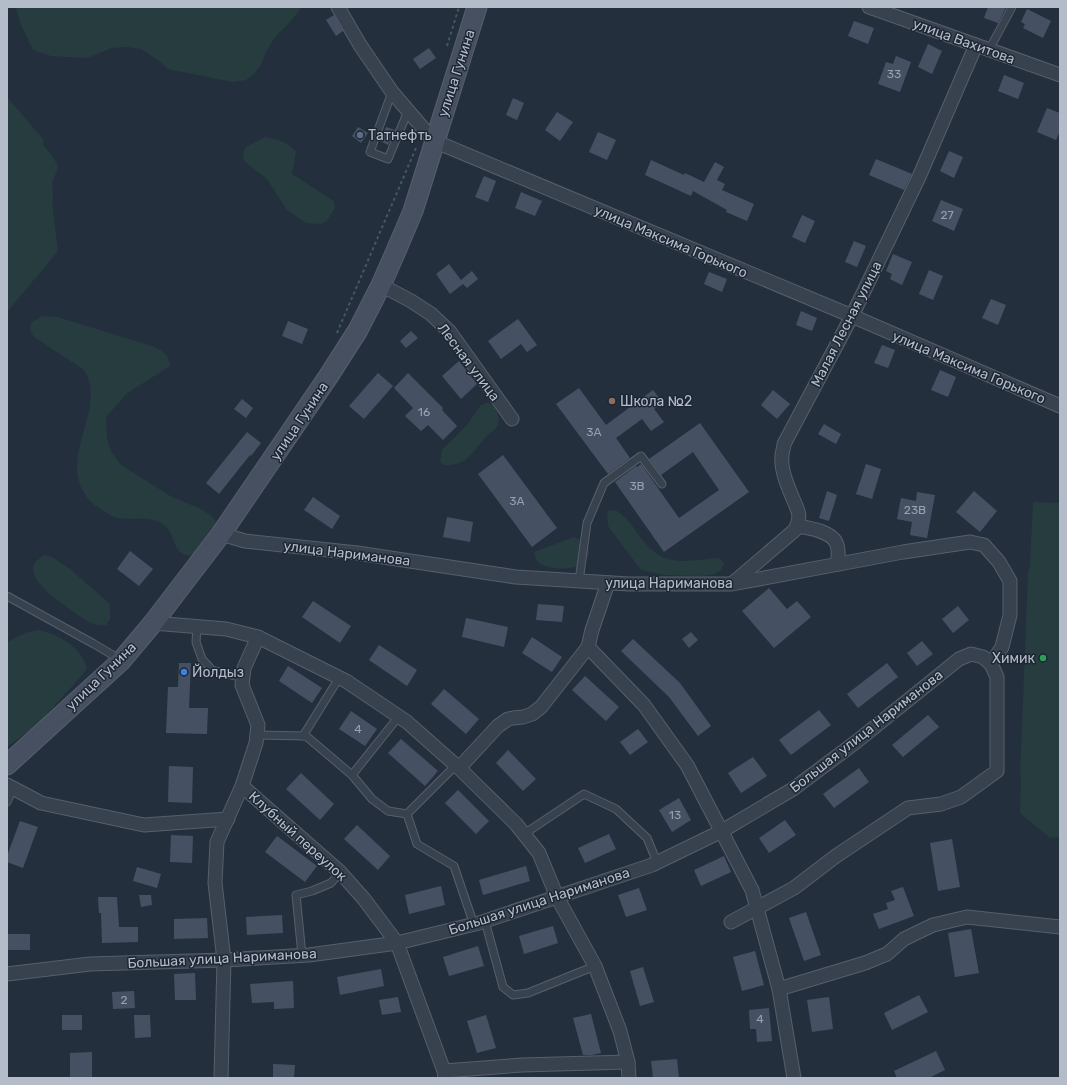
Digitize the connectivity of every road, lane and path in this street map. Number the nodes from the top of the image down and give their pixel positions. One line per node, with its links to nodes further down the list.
1 (338, 7): 10 (street, улица Максима Горького)
2 (459, 7): 8 (path)
3 (477, 7): 12 (main road, улица Гунина)
4 (869, 7): 6 (street, улица Вахитова)
5 (1012, 7): 7 (lane)
6 (976, 45): 7 (street, улица Вахитова); 14 (street, Малая Лесная улица)
7 (989, 50): 9 (street, улица Вахитова)
8 (446, 53)
9 (1060, 75)
10 (392, 92): 11 (street, улица Максима Горького); 11 (lane)
11 (408, 112): 12 (street, улица Максима Горького)
12 (429, 135): 13 (main road, улица Гунина); 14 (street, улица Максима Горького); 15 (path)
13 (381, 285): 17 (street, Лесная улица); 20 (main road, улица Гунина)
14 (852, 316): 16 (street, улица Максима Горького); 19 (street, Малая Лесная улица)
15 (334, 338)
16 (1060, 406)
17 (512, 419)
18 (662, 484): 22 (lane)
19 (797, 526): 21 (street); 24 (street)
20 (221, 534): 22 (street, улица Нариманова); 26 (main road, улица Гунина)
21 (838, 564): 24 (street, улица Нариманова); 31 (street, улица Нариманова)
22 (579, 581): 23 (street, улица Нариманова)
23 (608, 583): 24 (street, улица Нариманова); 29 (street)
24 (732, 584)
25 (7, 596): 30 (lane)
26 (153, 623): 27 (street); 30 (main road, улица Гунина)
27 (197, 626): 28 (street); 32 (lane)
28 (258, 637): 32 (street); 33 (street)
29 (588, 647): 38 (street); 45 (street)
30 (121, 660): 37 (main road, улица Гунина)
31 (987, 660): 45 (street, Большая улица Нариманова); 50 (street)
32 (243, 678): 35 (street)
33 (339, 678): 34 (street); 36 (lane)
34 (399, 716): 38 (street); 39 (lane)
35 (257, 735): 36 (lane); 41 (street)
36 (303, 736): 39 (lane)
37 (7, 765)
38 (457, 766): 43 (lane); 46 (street)
39 (352, 776): 43 (lane)
40 (10, 786): 42 (lane); 44 (street)
41 (242, 786): 44 (street); 48 (street, Клубный переулок)
42 (7, 802)
43 (407, 814): 52 (lane)
44 (228, 819): 56 (street)
45 (722, 831): 47 (street, Большая улица Нариманова); 50 (street)
46 (524, 834): 47 (lane); 49 (street)
47 (658, 862): 49 (street, Большая улица Нариманова)
48 (340, 872): 54 (street, Клубный переулок); 55 (lane)
49 (557, 897): 52 (street, Большая улица Нариманова); 57 (street)
50 (757, 908): 51 (street); 59 (street)
51 (731, 922)
52 (479, 923): 54 (street, Большая улица Нариманова); 57 (lane)
53 (1060, 927): 59 (street)
54 (397, 943): 55 (street, Большая улица Нариманова); 61 (street, Клубный переулок)
55 (302, 955): 56 (street, Большая улица Нариманова)
56 (224, 960): 58 (street, Большая улица Нариманова); 62 (street)
57 (595, 966): 60 (street)
58 (7, 974)
59 (779, 989): 64 (street)
60 (628, 1062): 61 (street); 63 (street)
61 (444, 1075)
62 (221, 1078)
63 (629, 1078)
64 (794, 1078)

